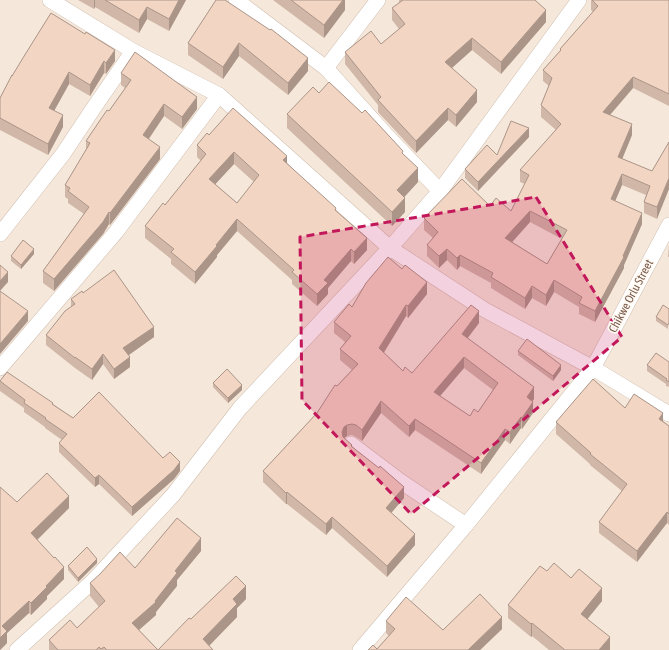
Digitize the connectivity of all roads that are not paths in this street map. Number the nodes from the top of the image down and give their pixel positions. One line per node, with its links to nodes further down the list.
1 (50, 0): 5 (street)
2 (236, 0): 6 (street)
3 (378, 0): 6 (street)
4 (580, 0): 8 (street)
5 (133, 51): 7 (street); 10 (street)
6 (326, 68): 8 (street)
7 (219, 95): 11 (street); 12 (street)
8 (440, 191): 11 (street)
9 (669, 225): 13 (street, Chikwe Orlu Street)
10 (0, 234)
11 (390, 248): 13 (street); 17 (street)
12 (0, 368)
13 (593, 368): 14 (street); 16 (street, Chikwe Orlu Street)
14 (669, 414)
15 (351, 444): 16 (street)
16 (466, 525): 18 (street, Chikwe Orlu Street)
17 (17, 650)
18 (360, 650)

